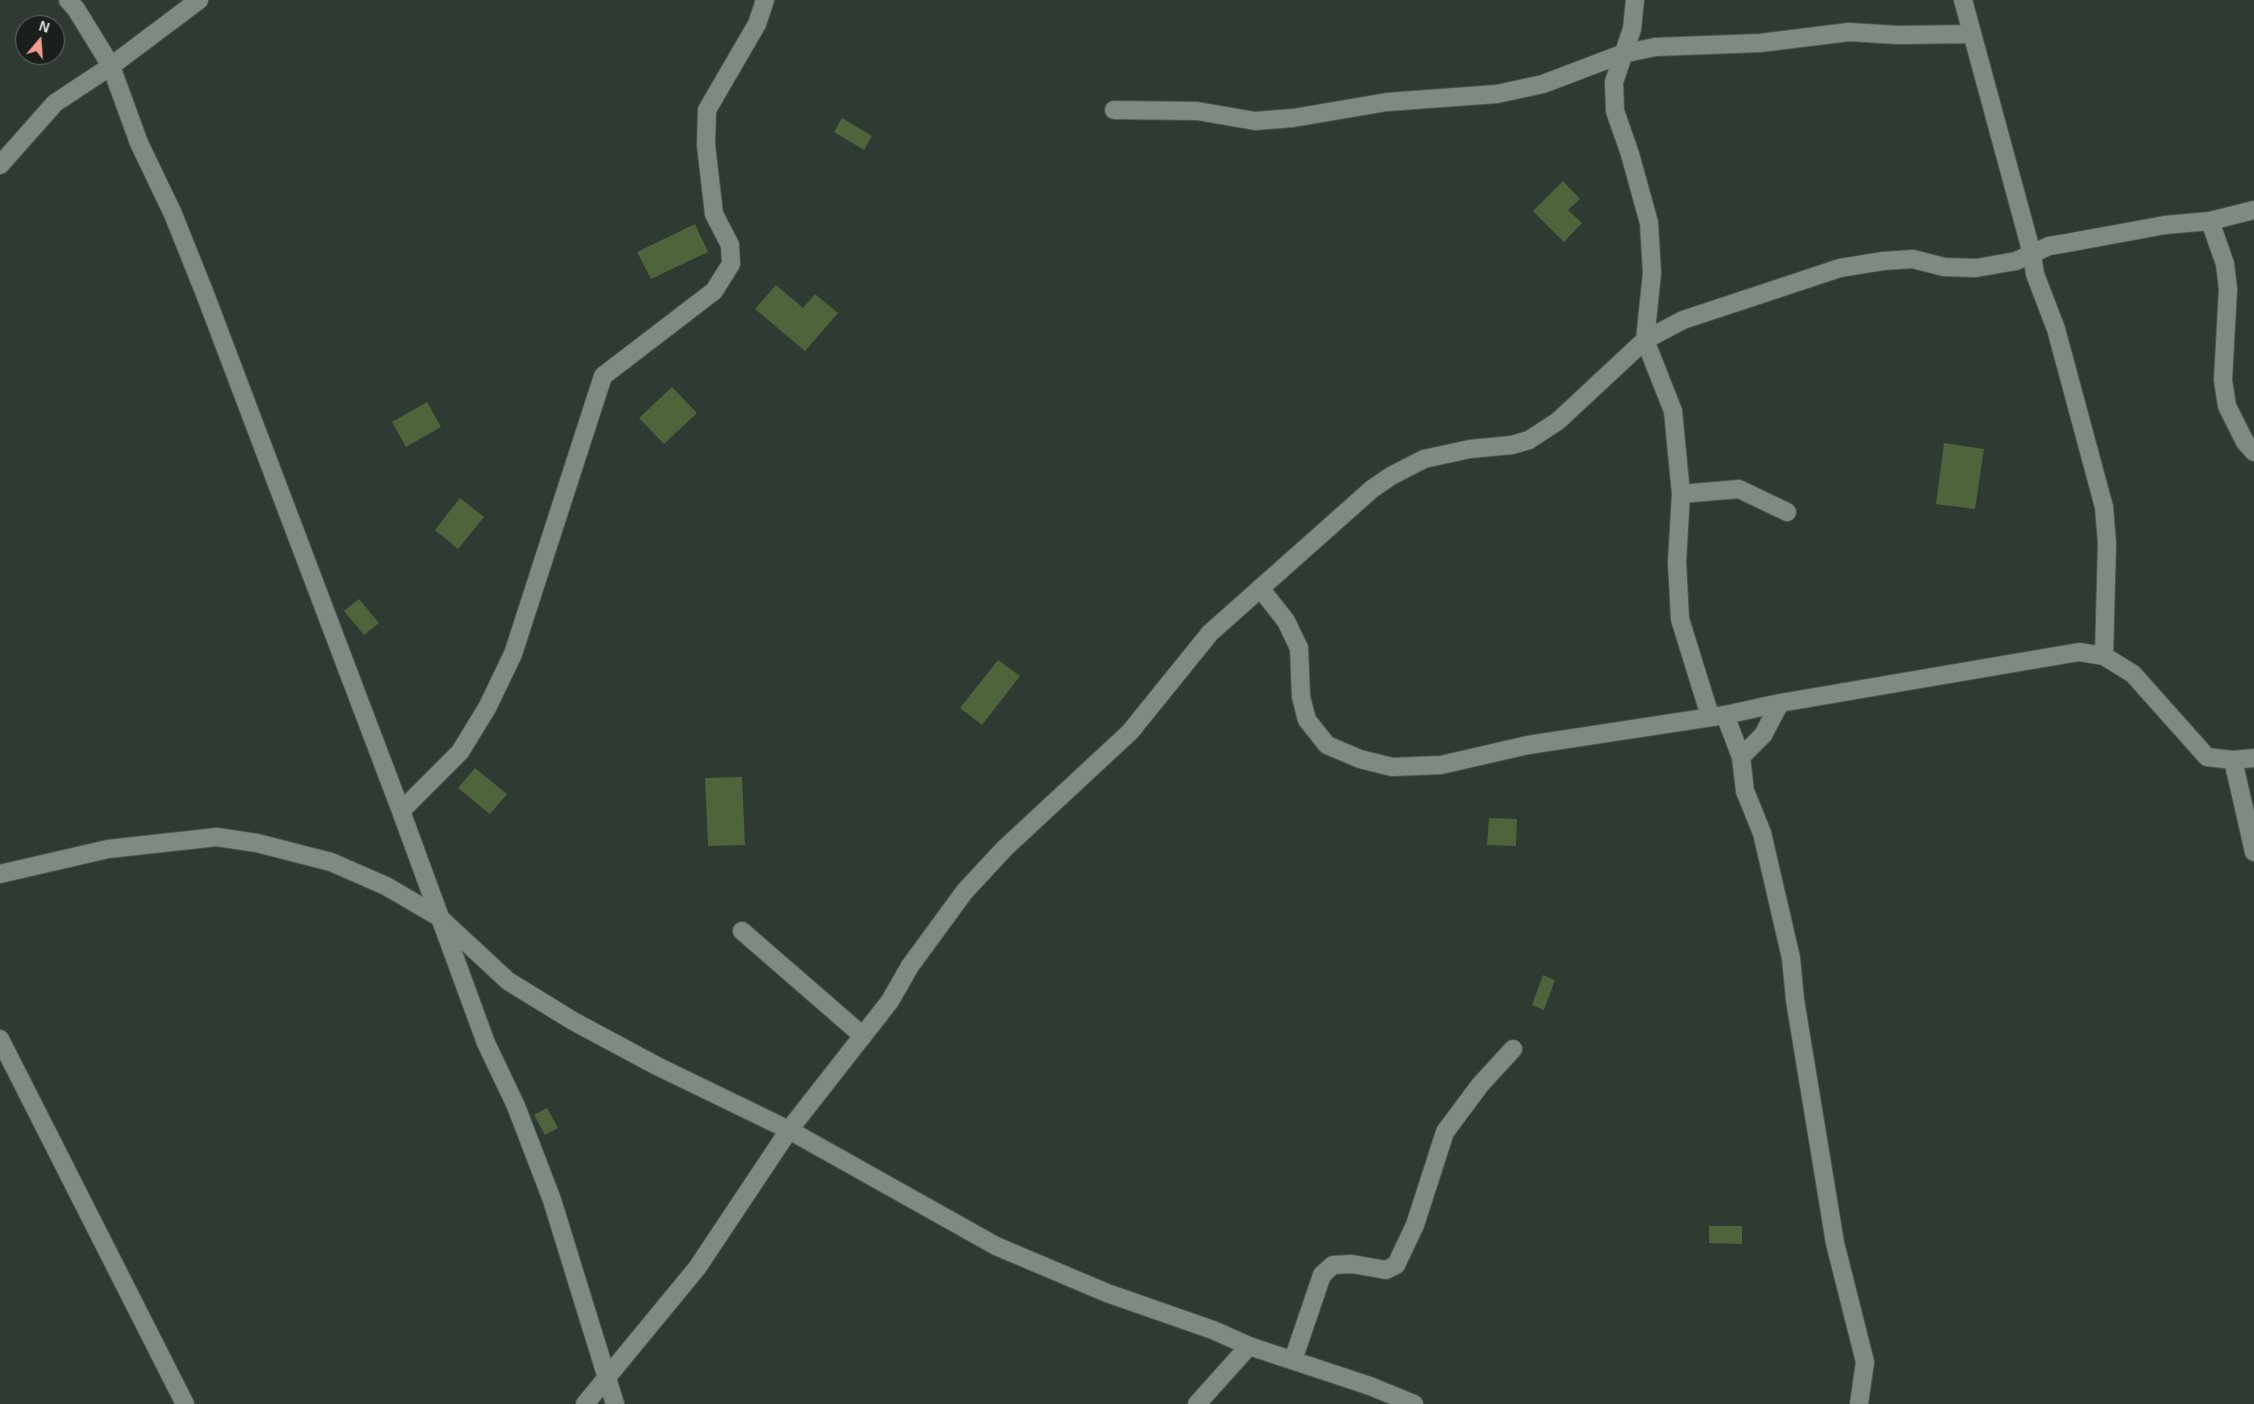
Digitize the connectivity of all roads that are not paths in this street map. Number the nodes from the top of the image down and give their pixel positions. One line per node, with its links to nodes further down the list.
1 (68, 0): 8 (street)
2 (199, 0): 8 (street)
3 (765, 0): 25 (street)
4 (1635, 0): 7 (street)
5 (1963, 0): 6 (street)
6 (1972, 34): 7 (street); 13 (street)
7 (1622, 54): 9 (street); 14 (street)
8 (111, 66): 10 (street); 25 (street)
9 (1114, 110)
10 (0, 165)
11 (2254, 210): 12 (street)
12 (2210, 221): 13 (street); 15 (street)
13 (2032, 254): 14 (street); 19 (street)
14 (1644, 340): 16 (street); 18 (street)
15 (2254, 452)
16 (1681, 494): 17 (street); 21 (street)
17 (1787, 512)
18 (1260, 588): 21 (street); 30 (street)
19 (2104, 656): 20 (street); 24 (street)
20 (1780, 703): 21 (street); 22 (street)
21 (1718, 716): 22 (street)
22 (1741, 757): 42 (street)
23 (2254, 758): 24 (street)
24 (2233, 760): 26 (street)
25 (401, 810): 28 (street)
26 (2254, 852)
27 (0, 874): 28 (street)
28 (439, 917): 33 (street); 36 (street)
29 (742, 931): 30 (street)
30 (863, 1036): 33 (street)
31 (0, 1040): 37 (street)
32 (1513, 1049): 35 (street)
33 (789, 1130): 34 (street); 36 (street)
34 (1249, 1346): 35 (street); 40 (street)
35 (1293, 1360): 41 (street)
36 (606, 1377): 38 (street); 39 (street)
37 (185, 1404)
38 (585, 1404)
39 (615, 1404)
40 (1197, 1404)
41 (1414, 1404)
42 (1860, 1404)

